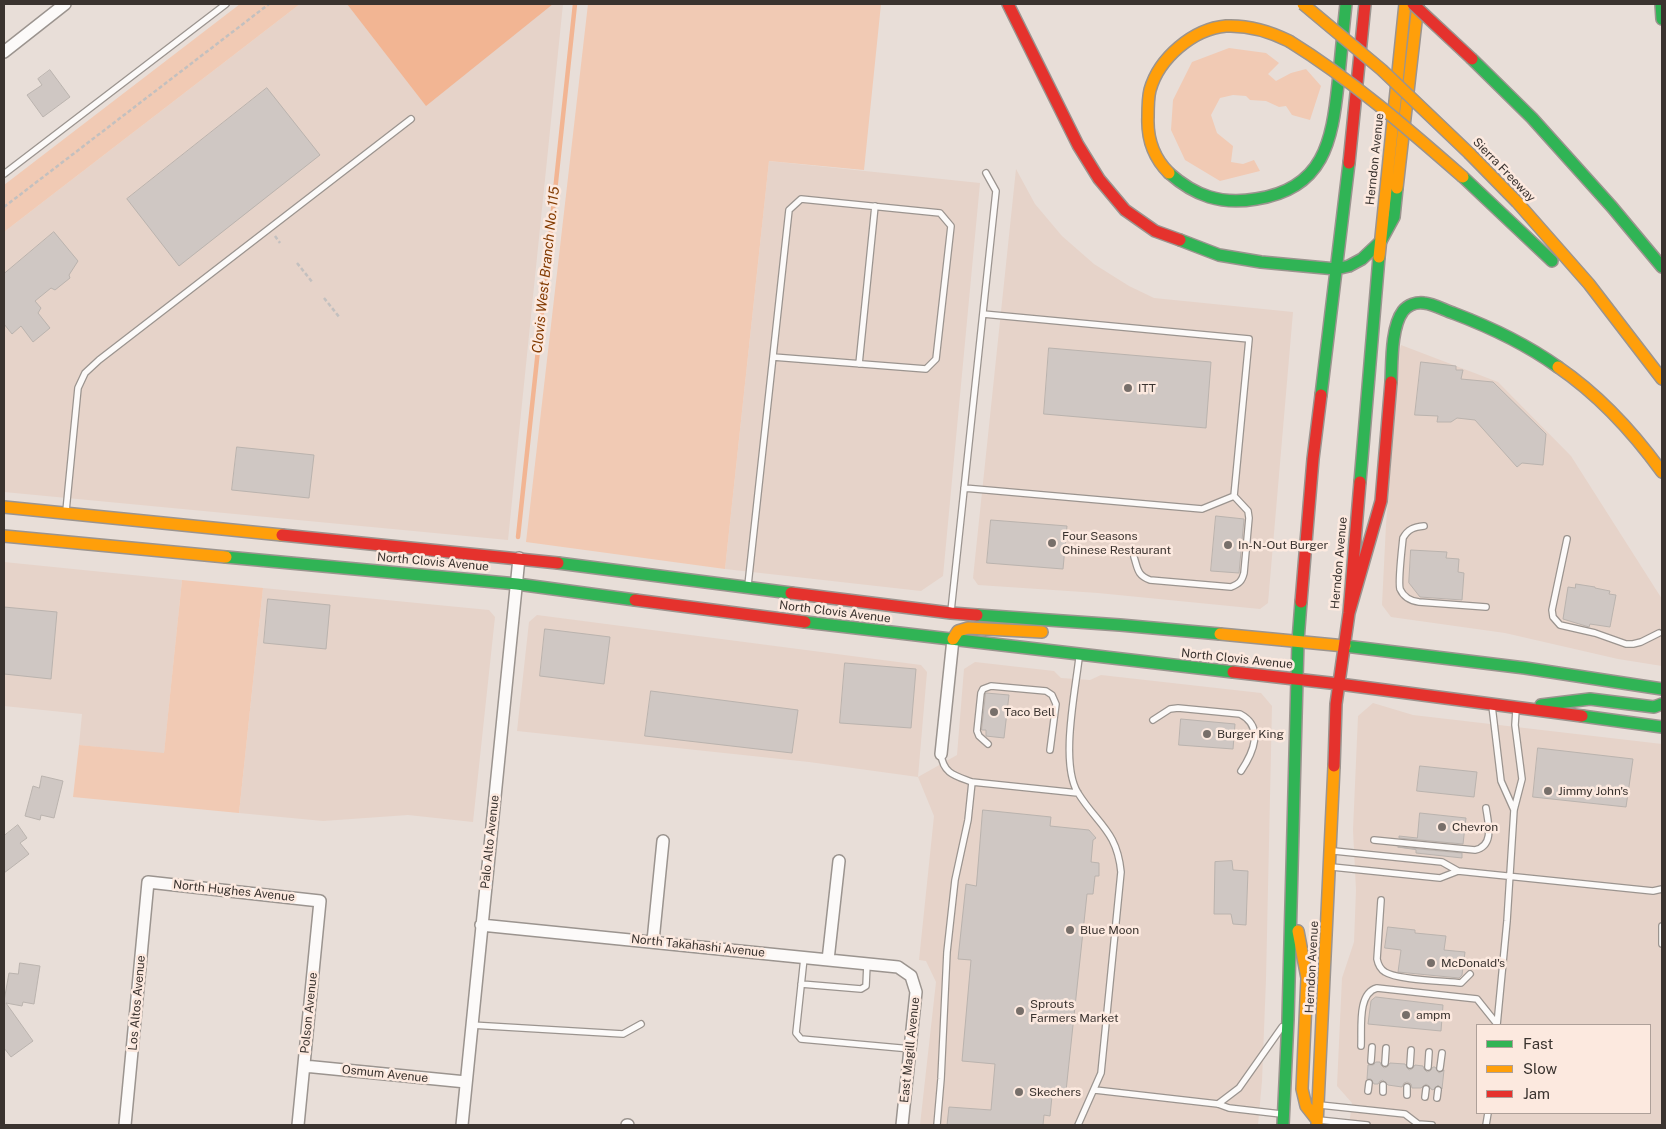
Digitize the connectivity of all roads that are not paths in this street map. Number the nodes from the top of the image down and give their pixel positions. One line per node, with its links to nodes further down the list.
1 (65, 4): 12 (street)
2 (226, 4): 15 (lane)
3 (1008, 4): 19 (main road)
4 (1303, 4): 21 (main road, Sierra Freeway, bridge)
5 (1346, 4): 21 (main road, bridge)
6 (1365, 4): 19 (main road, Herndon Avenue)
7 (1405, 4): 17 (main road, Herndon Avenue)
8 (1413, 4): 18 (main road, bridge)
9 (1418, 4): 17 (main road)
10 (1661, 4): 11 (main road)
11 (1662, 19)
12 (4, 52)
13 (411, 118): 29 (lane)
14 (986, 173): 20 (lane)
15 (4, 174)
16 (874, 206): 22 (lane); 23 (lane); 23 (lane)
17 (1381, 241): 19 (main road); 39 (main road, Herndon Avenue)
18 (1662, 267)
19 (1336, 269): 43 (main road, Herndon Avenue)
20 (983, 314): 26 (lane); 27 (lane)
21 (1626, 332): 24 (main road, Sierra Freeway)
22 (773, 357): 23 (lane); 36 (lane)
23 (859, 364)
24 (1662, 379)
25 (1662, 472): 39 (main road)
26 (964, 488): 27 (lane); 38 (lane)
27 (1234, 496): 33 (lane)
28 (4, 507): 29 (main road, North Clovis Avenue)
29 (65, 513): 34 (main road, North Clovis Avenue)
30 (1424, 526): 37 (lane)
31 (4, 536): 35 (main road, North Clovis Avenue)
32 (1567, 538): 41 (lane)
33 (1134, 557)
34 (519, 558): 35 (street, Palo Alto Avenue); 36 (main road, North Clovis Avenue)
35 (517, 584): 42 (main road, North Clovis Avenue); 74 (street, Palo Alto Avenue)
36 (748, 587): 38 (main road, North Clovis Avenue)
37 (1486, 607)
38 (951, 613): 40 (main road, North Clovis Avenue)
39 (1349, 613): 44 (main road, Herndon Avenue)
40 (1120, 625): 42 (main road); 43 (main road, North Clovis Avenue)
41 (1659, 633)
42 (953, 639): 45 (main road, North Clovis Avenue); 56 (street)
43 (1298, 641): 44 (main road, North Clovis Avenue); 46 (main road, Herndon Avenue)
44 (1344, 646): 47 (main road, Herndon Avenue); 48 (main road, North Clovis Avenue)
45 (1080, 656): 46 (main road, North Clovis Avenue); 59 (lane)
46 (1298, 679): 47 (main road, North Clovis Avenue); 71 (main road, Herndon Avenue)
47 (1339, 684): 50 (main road, North Clovis Avenue); 64 (main road, Herndon Avenue)
48 (1662, 689)
49 (1662, 704): 51 (main road)
50 (1492, 705): 51 (main road, North Clovis Avenue); 61 (lane)
51 (1517, 708): 53 (main road, North Clovis Avenue); 61 (lane)
52 (1153, 720): 57 (lane)
53 (1662, 727)
54 (988, 744): 55 (lane)
55 (1050, 750)
56 (941, 754): 58 (lane)
57 (1241, 771)
58 (972, 782): 59 (lane); 123 (lane)
59 (1078, 793): 106 (lane)
60 (1486, 808): 63 (lane)
61 (1514, 810): 68 (lane)
62 (663, 840): 76 (street)
63 (1374, 840)
64 (1331, 851): 66 (main road, Herndon Avenue); 67 (lane)
65 (839, 860): 79 (street)
66 (1330, 867): 67 (lane); 114 (main road, Herndon Avenue)
67 (1458, 871): 68 (lane)
68 (1510, 876): 70 (lane); 86 (lane)
69 (148, 882): 73 (street, North Hughes Avenue); 119 (street, Los Altos Avenue)
70 (1662, 888)
71 (1291, 890): 84 (main road, Herndon Avenue); 117 (main road)
72 (1381, 900): 81 (lane)
73 (320, 901): 98 (street, Polson Avenue)
74 (482, 925): 76 (street, North Takahashi Avenue); 87 (street, Palo Alto Avenue)
75 (1662, 926): 77 (lane)
76 (653, 941): 78 (street, North Takahashi Avenue)
77 (1662, 944)
78 (804, 958): 79 (street, North Takahashi Avenue); 83 (lane)
79 (828, 960): 80 (street, North Takahashi Avenue)
80 (867, 964): 82 (street, North Takahashi Avenue); 83 (lane)
81 (1470, 974)
82 (912, 976): 91 (street, East Magill Avenue)
83 (801, 984): 91 (lane)
84 (1288, 1019): 113 (lane); 115 (main road, Herndon Avenue)
85 (641, 1024): 87 (lane)
86 (1497, 1024): 88 (lane)
87 (471, 1025): 101 (street, Palo Alto Avenue)
88 (1361, 1046)
89 (1372, 1046): 95 (lane)
90 (1386, 1048): 96 (lane)
91 (911, 1049): 122 (street, East Magill Avenue)
92 (1411, 1050): 97 (lane)
93 (1429, 1052): 99 (lane)
94 (1442, 1053): 100 (lane)
95 (1371, 1061)
96 (1385, 1062)
97 (1410, 1065)
98 (304, 1066): 101 (street, Osmum Avenue); 120 (street, Polson Avenue)
99 (1428, 1067)
100 (1440, 1068)
101 (466, 1082): 121 (street, Palo Alto Avenue)
102 (1369, 1084): 108 (lane)
103 (1383, 1085): 109 (lane)
104 (1408, 1087): 110 (lane)
105 (1426, 1089): 111 (lane)
106 (1094, 1090): 113 (lane); 124 (lane)
107 (1438, 1090): 112 (lane)
108 (1368, 1091)
109 (1382, 1092)
110 (1407, 1095)
111 (1425, 1097)
112 (1437, 1098)
113 (1218, 1104): 115 (lane)
114 (1318, 1105): 117 (main road, Herndon Avenue); 118 (lane)
115 (1283, 1120): 116 (main road)
116 (1296, 1123)
117 (1317, 1123): 125 (lane)
118 (1417, 1124): 126 (lane)
119 (125, 1125)
120 (298, 1125)
121 (462, 1125)
122 (902, 1125)
123 (937, 1125)
124 (1078, 1125)
125 (1367, 1125)
126 (1432, 1125)

